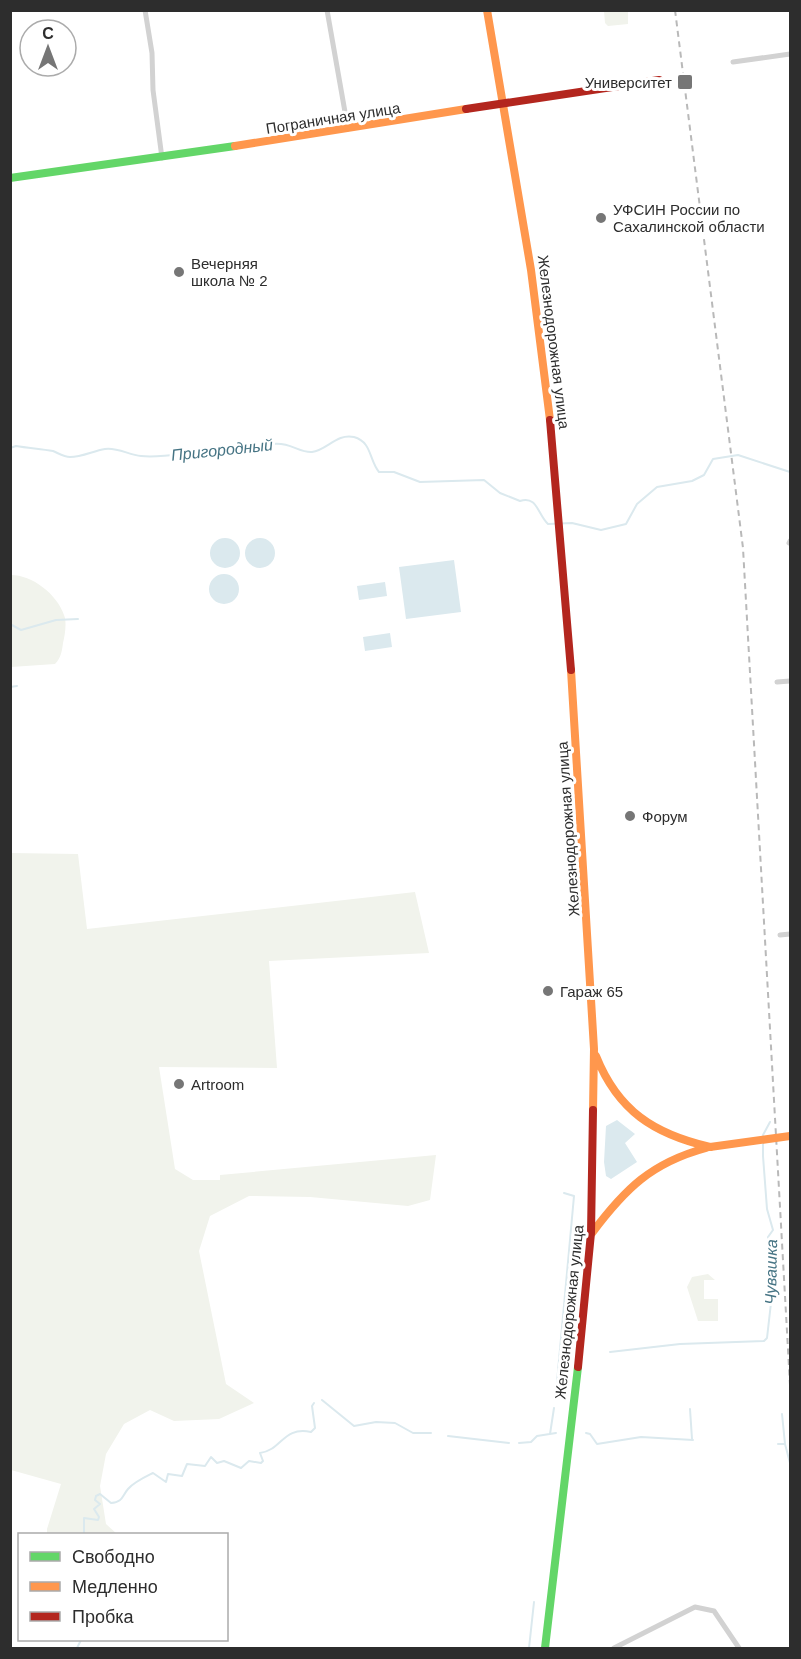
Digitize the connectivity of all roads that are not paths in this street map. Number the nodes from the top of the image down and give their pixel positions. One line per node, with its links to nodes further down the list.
1 (145, 10): 9 (street)
2 (327, 10): 8 (street)
3 (487, 10): 7 (main road, Железнодорожная улица)
4 (790, 54): 5 (street)
5 (733, 62)
6 (659, 80): 7 (main road, Пограничная улица)
7 (504, 103): 8 (main road, Пограничная улица); 15 (main road, Железнодорожная улица)
8 (348, 129): 9 (main road, Пограничная улица)
9 (162, 158): 10 (main road, Пограничная улица)
10 (10, 178)
11 (790, 681): 12 (street)
12 (777, 682)
13 (790, 934): 14 (street)
14 (780, 935)
15 (594, 1049): 17 (main road); 18 (main road, Железнодорожная улица)
16 (790, 1136): 17 (main road, bridge)
17 (710, 1147): 18 (main road)
18 (591, 1233): 19 (main road, Железнодорожная улица)
19 (545, 1648)
20 (614, 1648): 21 (street)
21 (739, 1648)

